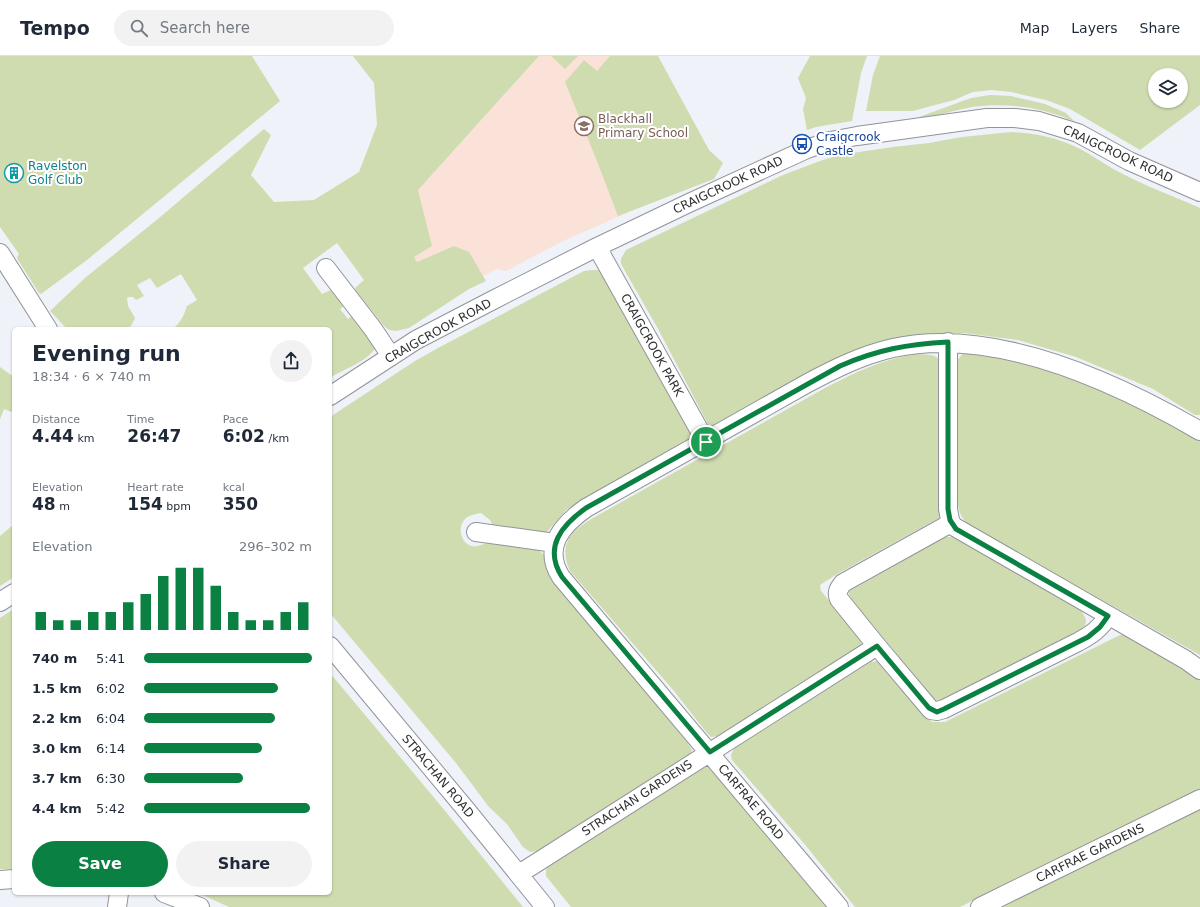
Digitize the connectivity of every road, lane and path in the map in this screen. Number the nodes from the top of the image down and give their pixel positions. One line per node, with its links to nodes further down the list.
1 (1200, 192): 2 (street, CRAIGCROOK ROAD)
2 (597, 247): 7 (street, CRAIGCROOK ROAD); 10 (street, CRAIGCROOK PARK)
3 (0, 253): 5 (street)
4 (326, 268): 7 (street)
5 (47, 327)
6 (948, 342): 9 (street); 10 (street); 11 (street)
7 (391, 356): 8 (street, CRAIGCROOK ROAD)
8 (332, 395)
9 (1200, 431)
10 (706, 442): 13 (street)
11 (951, 523): 16 (street); 17 (street)
12 (476, 532): 13 (street)
13 (555, 543): 20 (street, CARFRAE ROAD)
14 (12, 594): 15 (street)
15 (0, 602)
16 (1108, 616): 17 (street); 19 (street)
17 (877, 646): 20 (street, STRACHAN GARDENS)
18 (332, 648): 22 (street, STRACHAN ROAD)
19 (1200, 670)
20 (710, 752): 22 (street, STRACHAN GARDENS); 30 (street, CARFRAE ROAD)
21 (1200, 799): 31 (street, CARFRAE GARDENS)
22 (519, 874): 29 (street, STRACHAN ROAD)
23 (12, 879): 24 (street)
24 (0, 880)
25 (119, 895): 27 (street)
26 (169, 895): 28 (street)
27 (117, 907)
28 (200, 907)
29 (544, 907)
30 (839, 907)
31 (980, 907)

